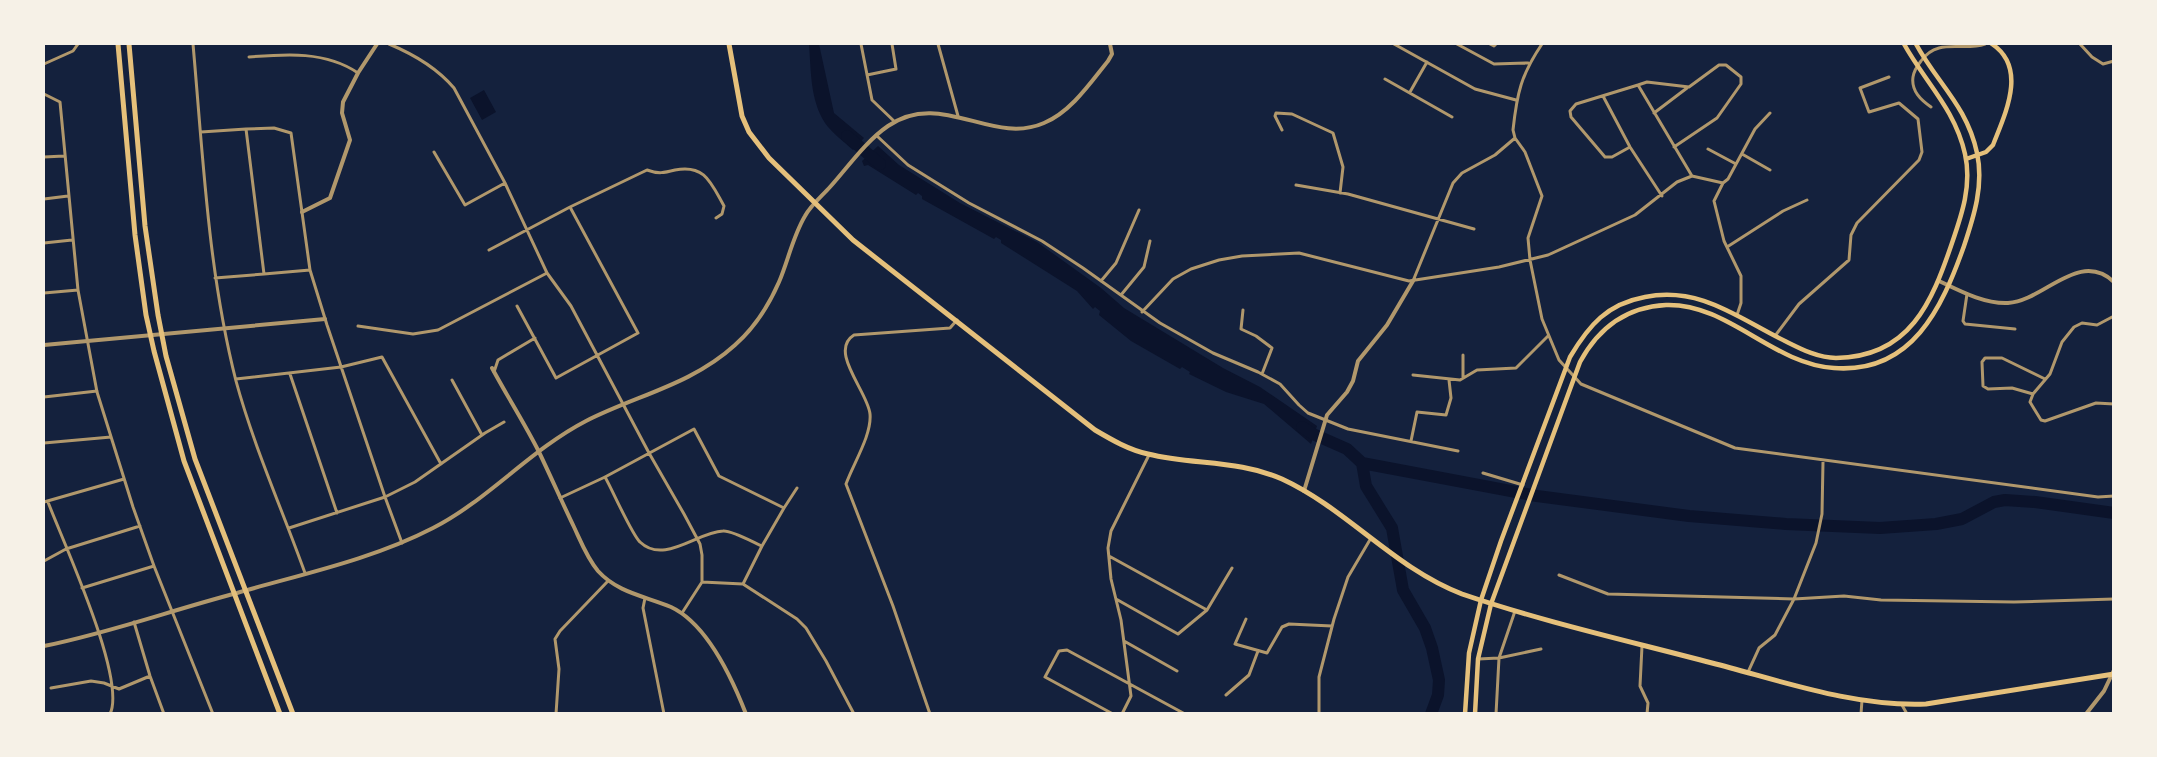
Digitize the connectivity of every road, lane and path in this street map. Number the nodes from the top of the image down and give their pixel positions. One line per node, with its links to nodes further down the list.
1 (78, 44): 26 (street)
2 (118, 44): 106 (highway)
3 (129, 44): 105 (highway)
4 (193, 44): 45 (street)
5 (377, 44): 27 (street)
6 (389, 44): 60 (street)
7 (729, 44): 68 (highway)
8 (861, 44): 28 (street)
9 (892, 44): 28 (street)
10 (938, 44): 40 (street)
11 (1110, 44): 40 (street)
12 (1394, 44): 24 (street)
13 (1457, 44): 25 (street)
14 (1490, 44): 15 (street)
15 (1496, 44)
16 (1542, 44): 25 (street)
17 (1904, 44): 56 (main road)
18 (1916, 44): 53 (main road)
19 (1985, 44): 37 (street)
20 (1992, 44): 53 (main road)
21 (2080, 44): 23 (street)
22 (249, 57): 27 (street)
23 (2114, 61)
24 (1427, 62): 33 (street); 36 (street)
25 (1528, 63): 36 (street)
26 (44, 64)
27 (358, 73): 71 (street)
28 (867, 75): 42 (street)
29 (1889, 77): 108 (street)
30 (1385, 79): 33 (street)
31 (1638, 85): 32 (street); 35 (street); 38 (street)
32 (1689, 87): 38 (street); 49 (street)
33 (1410, 92): 41 (street)
34 (44, 94): 54 (street)
35 (1603, 96): 48 (street); 48 (street)
36 (1516, 100): 47 (street)
37 (1931, 107)
38 (1654, 113): 49 (street)
39 (1770, 113): 52 (street)
40 (958, 116): 42 (street)
41 (1452, 117)
42 (895, 122): 46 (street)
43 (246, 129): 45 (street); 71 (street); 84 (street)
44 (1282, 130): 63 (street)
45 (201, 132): 85 (street)
46 (875, 138): 68 (street); 86 (street)
47 (1515, 138): 73 (street); 81 (street)
48 (1630, 147): 65 (street)
49 (1674, 147): 59 (street)
50 (1708, 149): 57 (street)
51 (434, 152): 60 (street)
52 (1742, 154): 57 (street); 58 (street)
53 (1978, 155): 56 (main road); 90 (main road)
54 (64, 156): 55 (street); 64 (street)
55 (44, 157)
56 (1966, 159): 88 (main road)
57 (1736, 164): 61 (street)
58 (1770, 170)
59 (1692, 176): 61 (street); 65 (street)
60 (505, 183): 75 (street)
61 (1723, 183): 79 (street)
62 (1296, 185): 63 (street)
63 (1340, 192): 73 (street)
64 (68, 196): 66 (street); 76 (street)
65 (1662, 196): 81 (street)
66 (44, 199)
67 (1807, 200): 79 (street)
68 (814, 205): 101 (highway); 130 (street)
69 (570, 207): 72 (street); 75 (street); 113 (street)
70 (1139, 210): 86 (street)
71 (302, 212): 82 (street)
72 (716, 218)
73 (1439, 218): 74 (street); 87 (street)
74 (1474, 229)
75 (528, 230): 80 (street); 83 (street)
76 (72, 240): 78 (street); 91 (street)
77 (1150, 241): 94 (street)
78 (44, 243)
79 (1727, 247): 98 (street)
80 (489, 250)
81 (1530, 260): 87 (street); 107 (street)
82 (310, 270): 84 (street); 100 (street)
83 (547, 273): 102 (street); 113 (street)
84 (264, 274): 85 (street)
85 (215, 278): 103 (street)
86 (1101, 281): 94 (street)
87 (1413, 281): 97 (street); 132 (street)
88 (1938, 281): 90 (street); 108 (main road)
89 (2114, 282): 93 (street)
90 (1948, 286): 93 (street); 120 (main road)
91 (78, 290): 92 (street); 110 (street)
92 (44, 293)
93 (1967, 294): 104 (street)
94 (1121, 295): 97 (street)
95 (517, 306): 109 (street)
96 (1243, 310): 118 (street)
97 (1142, 312): 118 (street)
98 (1737, 315): 108 (main road); 115 (main road)
99 (2114, 316): 123 (street)
100 (325, 319): 103 (street); 114 (street)
101 (957, 320): 140 (highway); 214 (street)
102 (358, 326)
103 (225, 329): 105 (street); 122 (street)
104 (2015, 329)
105 (161, 334): 106 (street); 172 (highway)
106 (150, 335): 110 (street); 173 (highway)
107 (1548, 335): 115 (street); 121 (street)
108 (1775, 336)
109 (535, 338): 113 (street); 116 (street)
110 (87, 341): 111 (street); 126 (street)
111 (44, 345)
112 (1463, 355): 121 (street)
113 (597, 356): 130 (street)
114 (341, 367): 117 (street); 142 (street); 149 (street)
115 (1565, 368): 120 (street); 146 (main road)
116 (493, 370): 138 (street)
117 (290, 374): 122 (street); 154 (street)
118 (1262, 374): 132 (street)
119 (1413, 375): 125 (street)
120 (1573, 376): 141 (street); 179 (main road)
121 (1463, 378): 125 (street)
122 (236, 379): 156 (street)
123 (2045, 379): 127 (street); 127 (street)
124 (452, 380): 133 (street)
125 (1449, 380): 135 (street)
126 (97, 391): 128 (street); 134 (street)
127 (2033, 394): 129 (street)
128 (44, 397)
129 (2114, 404)
130 (623, 405): 138 (street); 139 (street)
131 (504, 422): 133 (street)
132 (1324, 422): 135 (street); 148 (street)
133 (482, 435): 142 (street)
134 (111, 436): 136 (street); 145 (street)
135 (1411, 441): 137 (street)
136 (44, 443)
137 (1458, 451)
138 (538, 452): 151 (street); 159 (street)
139 (649, 453): 144 (street); 153 (street); 157 (street)
140 (1149, 455): 148 (highway); 162 (street)
141 (1823, 461): 150 (street); 176 (street)
142 (441, 464): 149 (street)
143 (1483, 473): 146 (street)
144 (605, 477): 151 (street); 157 (street)
145 (124, 479): 152 (street); 155 (street)
146 (1522, 486): 178 (main road)
147 (797, 488): 153 (street)
148 (1304, 491): 158 (highway)
149 (385, 496): 154 (street); 159 (street)
150 (2114, 496)
151 (560, 498): 168 (street)
152 (46, 502): 161 (street)
153 (784, 508): 160 (street)
154 (337, 513): 156 (street)
155 (140, 526): 161 (street); 164 (street)
156 (289, 528): 166 (street)
157 (697, 538): 160 (street); 169 (street)
158 (1371, 538): 178 (highway); 186 (street)
159 (402, 543): 166 (street)
160 (762, 546): 170 (street)
161 (66, 549): 163 (street); 171 (street)
162 (1109, 556): 175 (street); 180 (street)
163 (44, 561)
164 (154, 566): 171 (street); 182 (street)
165 (1232, 568): 180 (street)
166 (305, 573): 172 (street)
167 (1559, 576): 176 (street)
168 (608, 581): 174 (street); 210 (street)
169 (702, 582): 170 (street); 183 (street)
170 (743, 584): 213 (street)
171 (82, 588): 187 (street)
172 (245, 590): 173 (street); 209 (highway)
173 (234, 593): 182 (street); 208 (highway)
174 (645, 598): 183 (street); 211 (street)
175 (1116, 599): 180 (street); 188 (street)
176 (1794, 599): 177 (street); 196 (street)
177 (2114, 599)
178 (1481, 600): 179 (highway); 219 (main road)
179 (1491, 604): 181 (highway); 194 (main road)
180 (1207, 610)
181 (1515, 610): 189 (highway); 193 (street)
182 (173, 612): 185 (street); 207 (street)
183 (681, 613): 212 (street)
184 (1246, 619): 192 (street)
185 (134, 622): 187 (street); 198 (street)
186 (1332, 626): 192 (street); 218 (street)
187 (99, 632): 190 (street); 200 (street)
188 (1124, 641): 195 (street); 199 (street)
189 (1642, 645): 196 (highway); 222 (street)
190 (44, 646)
191 (1541, 650): 193 (street)
192 (1258, 651): 202 (street)
193 (1499, 658): 194 (street); 221 (street)
194 (1478, 659): 220 (main road)
195 (1177, 671)
196 (1748, 672): 203 (highway)
197 (2113, 673): 204 (highway); 225 (street)
198 (150, 676): 200 (street); 206 (street)
199 (1130, 684): 215 (street); 216 (street); 217 (street)
200 (112, 686): 201 (street); 205 (street)
201 (51, 688)
202 (1226, 695)
203 (1862, 700): 204 (highway); 223 (street)
204 (1902, 705): 224 (street)
205 (110, 714)
206 (164, 714)
207 (213, 714)
208 (280, 714)
209 (293, 714)
210 (556, 714)
211 (664, 714)
212 (746, 714)
213 (854, 714)
214 (930, 714)
215 (1113, 714)
216 (1122, 714)
217 (1185, 714)
218 (1319, 714)
219 (1465, 714)
220 (1475, 714)
221 (1496, 714)
222 (1647, 714)
223 (1861, 714)
224 (1907, 714)
225 (2086, 714)

